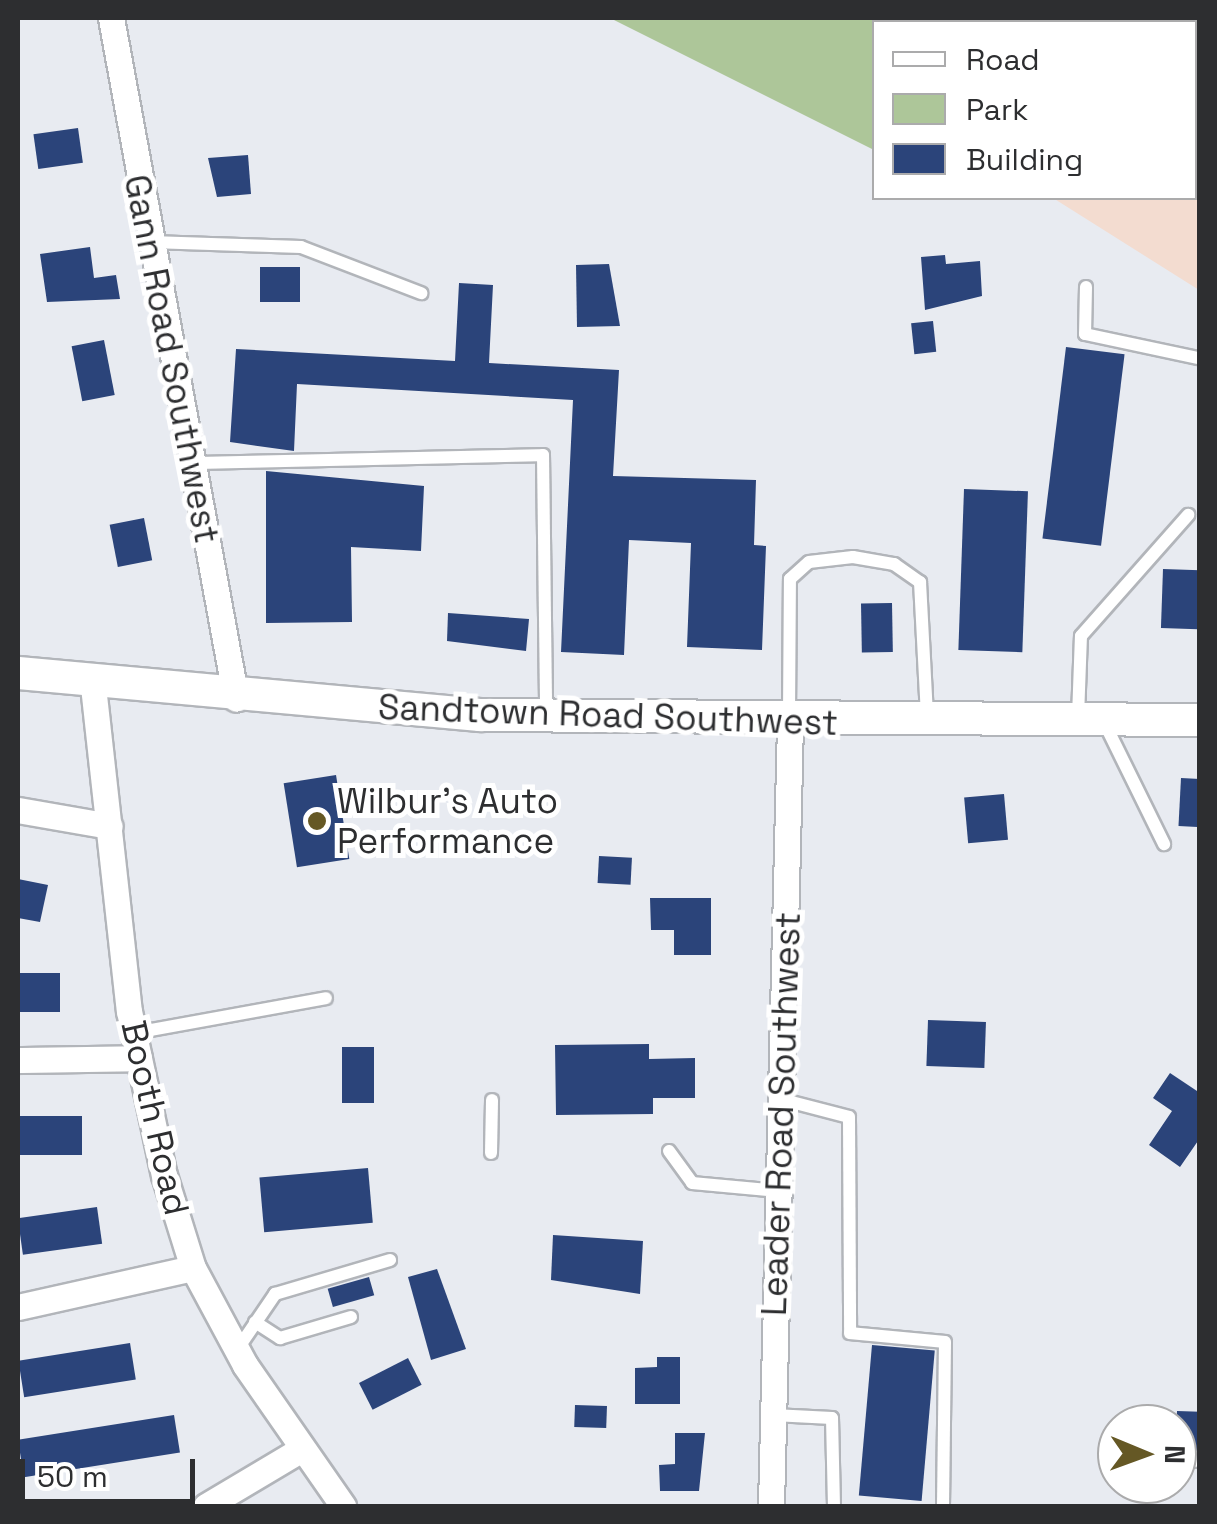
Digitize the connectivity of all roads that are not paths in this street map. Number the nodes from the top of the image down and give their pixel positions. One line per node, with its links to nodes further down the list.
1 (112, 18): 2 (street, Gann Road Southwest)
2 (150, 242): 4 (lane); 6 (street, Gann Road Southwest)
3 (1086, 287): 5 (lane)
4 (421, 293)
5 (1198, 358)
6 (192, 463): 10 (street, Gann Road Southwest); 11 (lane)
7 (1188, 515): 14 (lane)
8 (18, 673): 9 (street, Sandtown Road Southwest)
9 (94, 686): 10 (street, Sandtown Road Southwest); 17 (street, Booth Road)
10 (236, 700): 11 (street, Sandtown Road Southwest)
11 (546, 718): 13 (street, Sandtown Road Southwest)
12 (1200, 720): 14 (street, Sandtown Road Southwest)
13 (790, 721): 15 (street, Sandtown Road Southwest); 15 (lane); 22 (street, Leader Road Southwest)
14 (1091, 722): 15 (street, Sandtown Road Southwest); 18 (lane)
15 (928, 724)
16 (18, 810): 17 (street)
17 (110, 826): 20 (street, Booth Road)
18 (1164, 844)
19 (326, 998): 20 (lane)
20 (137, 1046): 21 (street); 28 (street, Booth Road)
21 (18, 1060)
22 (780, 1099): 26 (street, Leader Road Southwest); 39 (lane)
23 (492, 1100): 25 (lane)
24 (669, 1151): 26 (lane)
25 (491, 1153)
26 (779, 1191): 33 (street, Leader Road Southwest)
27 (390, 1260): 31 (lane)
28 (193, 1268): 29 (street); 32 (street, Booth Road)
29 (18, 1307)
30 (351, 1317): 31 (lane)
31 (255, 1322): 32 (lane)
32 (237, 1350): 34 (street, Booth Road)
33 (773, 1416): 37 (street, Leader Road Southwest); 38 (lane)
34 (300, 1450): 35 (street); 36 (street, Booth Road)
35 (206, 1506)
36 (343, 1506)
37 (771, 1506)
38 (834, 1506)
39 (942, 1506)

